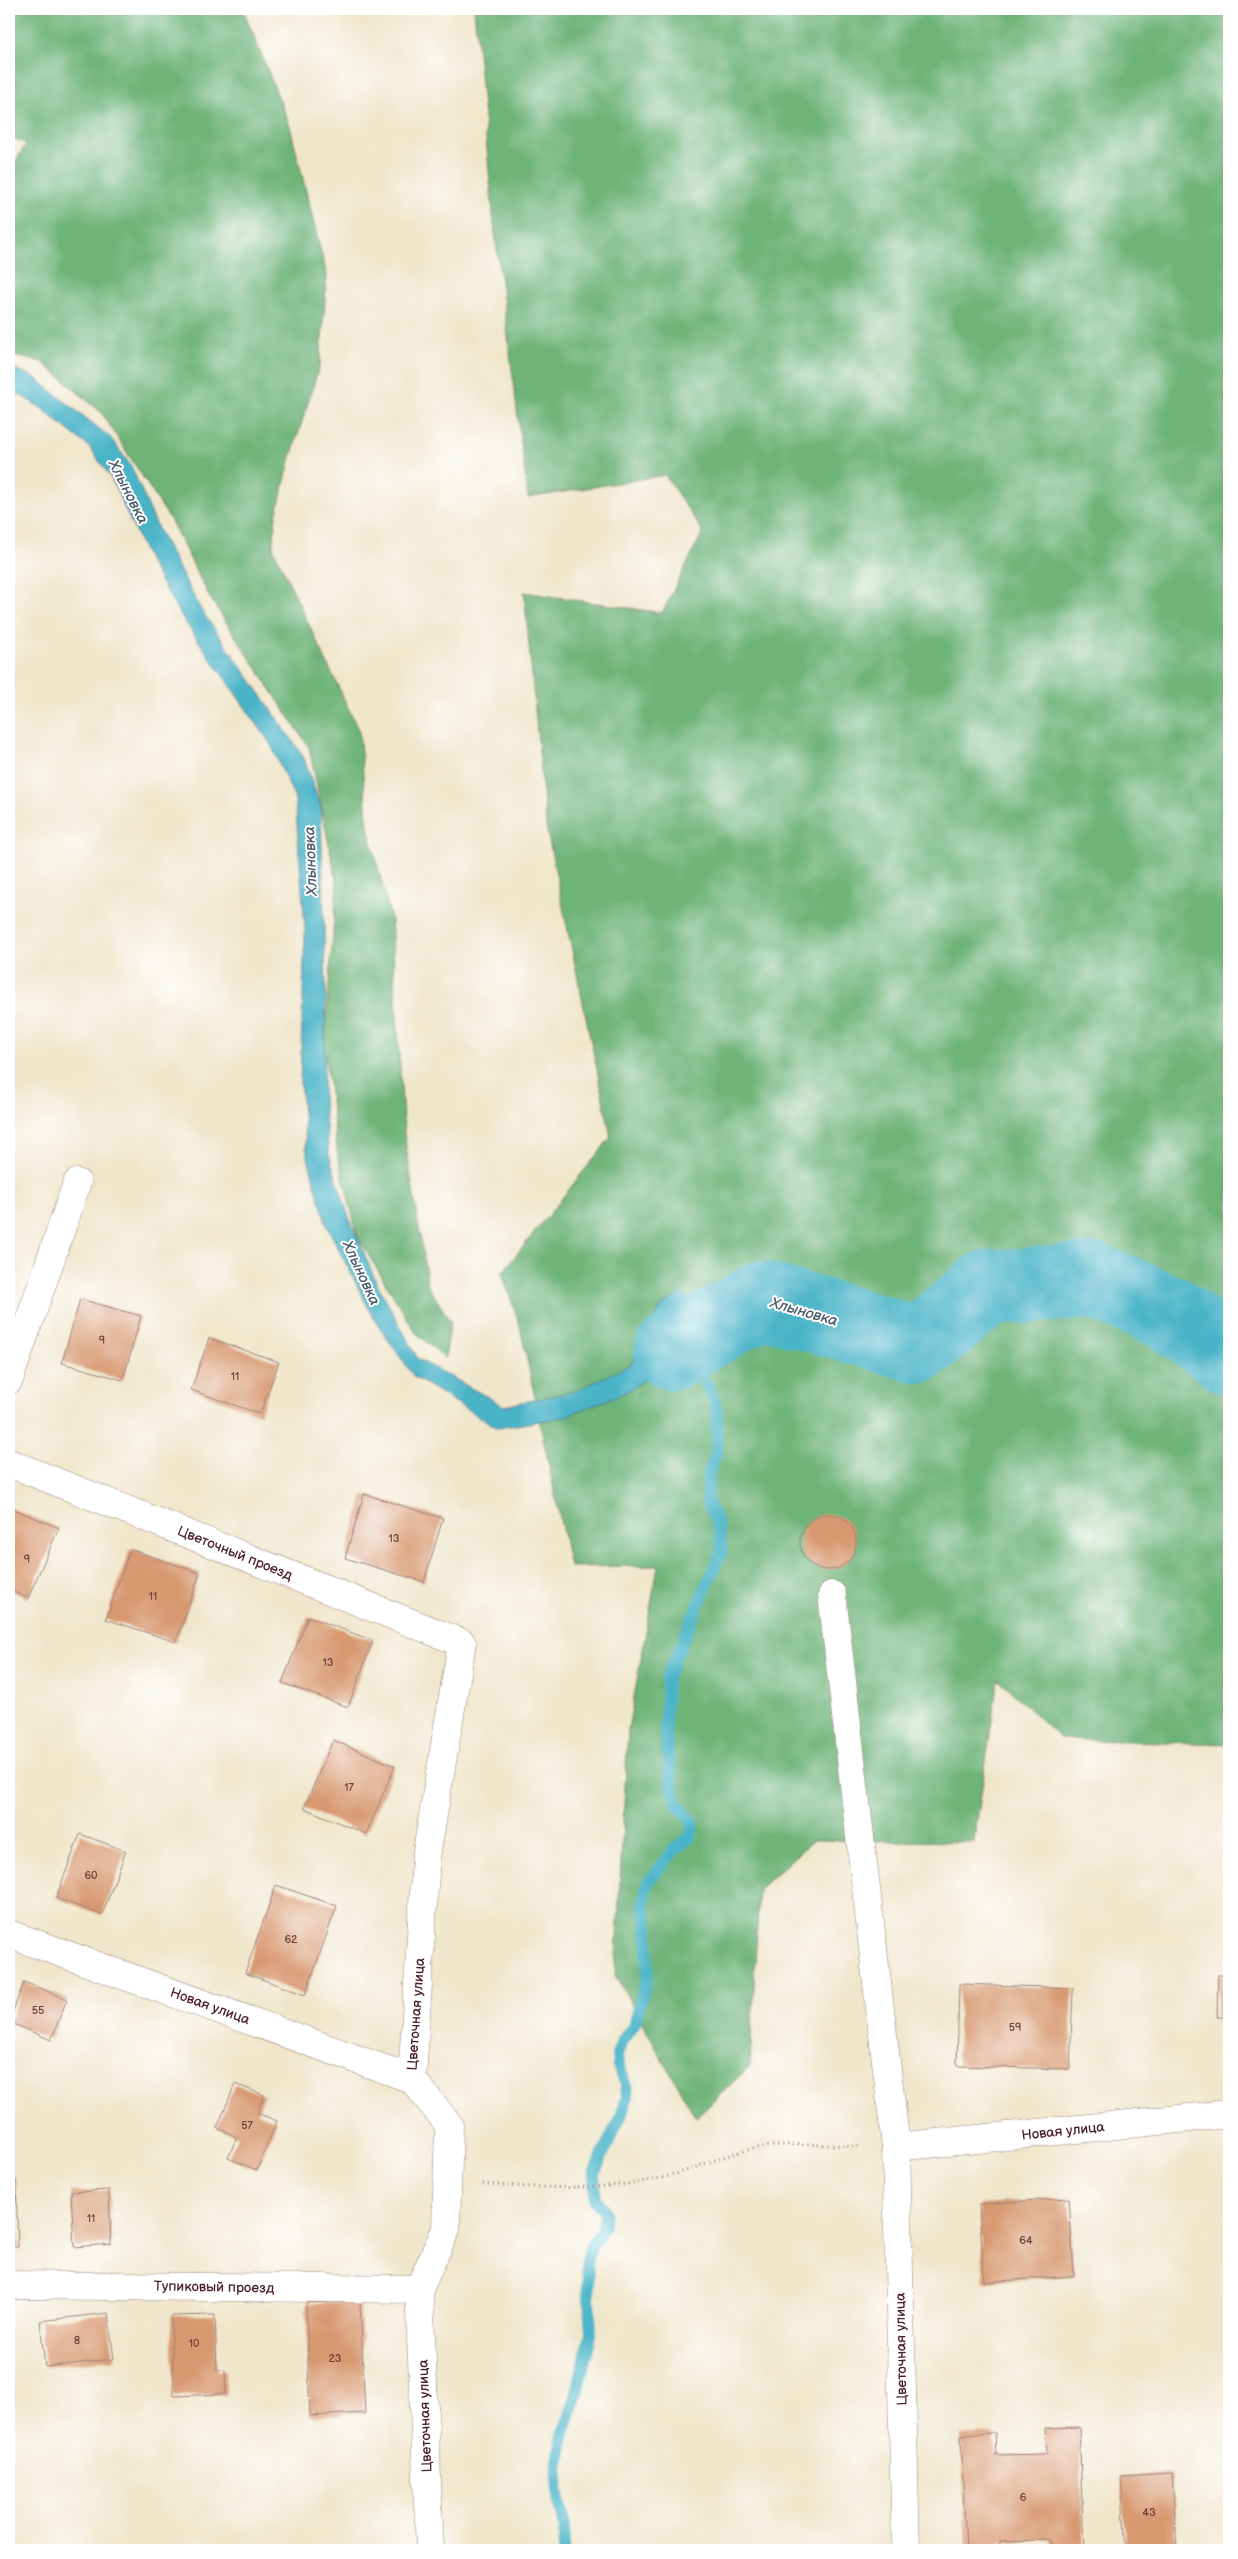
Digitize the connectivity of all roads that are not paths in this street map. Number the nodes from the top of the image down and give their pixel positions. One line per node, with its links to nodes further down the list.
1 (77, 1183): 2 (street)
2 (9, 1380)
3 (9, 1463): 5 (street, Цветочный проезд)
4 (832, 1595): 9 (street, Цветочная улица)
5 (462, 1643): 7 (street, Цветочная улица)
6 (9, 1934): 7 (street, Новая улица)
7 (412, 2079): 11 (street, Цветочная улица)
8 (1229, 2114): 9 (street, Новая улица)
9 (896, 2147): 13 (street, Цветочная улица)
10 (9, 2285): 11 (street, Тупиковый проезд)
11 (419, 2289): 12 (street, Цветочная улица)
12 (430, 2550)
13 (906, 2550)

